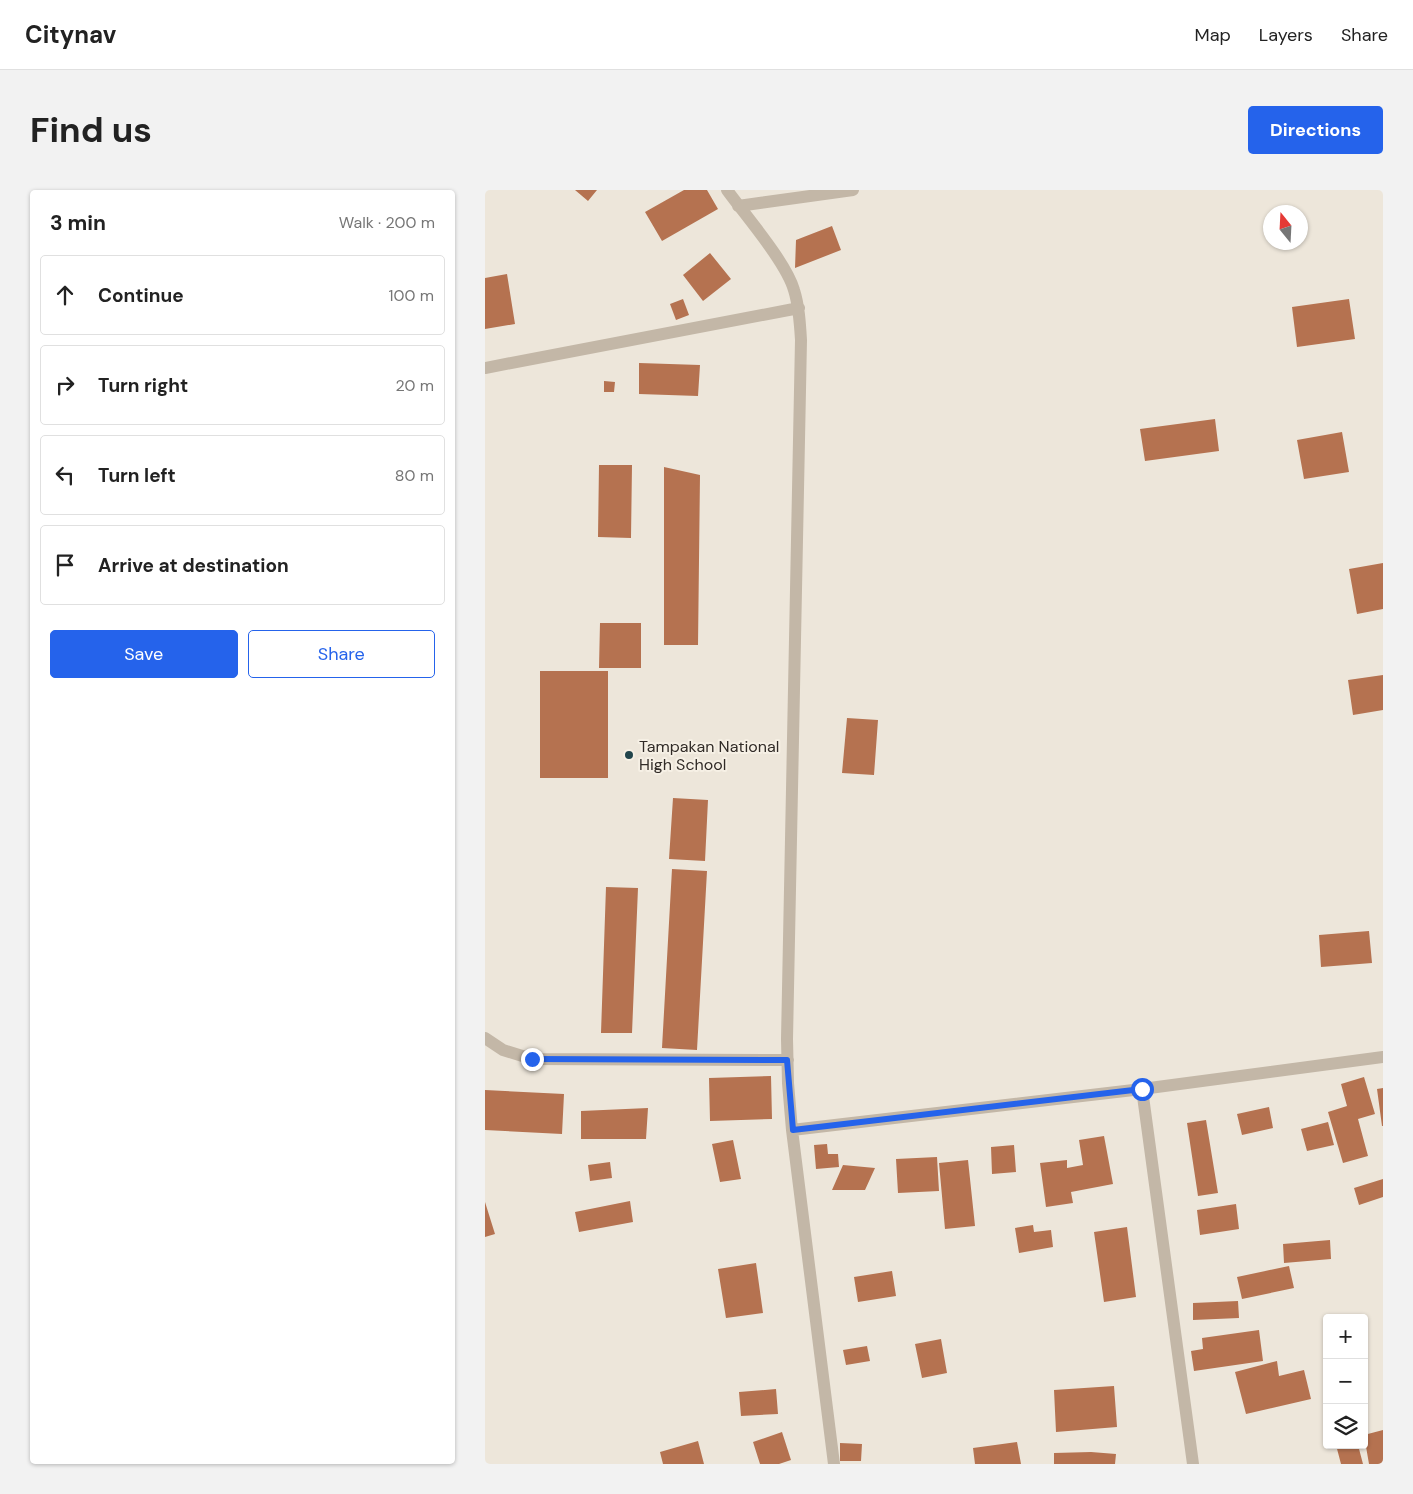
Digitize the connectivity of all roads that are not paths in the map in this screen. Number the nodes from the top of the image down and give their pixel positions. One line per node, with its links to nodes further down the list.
1 (727, 190): 3 (street)
2 (853, 190): 3 (street)
3 (738, 206): 4 (street)
4 (799, 308): 5 (street); 8 (street)
5 (485, 368)
6 (485, 1038): 8 (street)
7 (1383, 1057): 9 (street)
8 (787, 1060): 10 (street)
9 (1142, 1089): 10 (street); 12 (street)
10 (793, 1130): 11 (street)
11 (833, 1464)
12 (1193, 1464)

